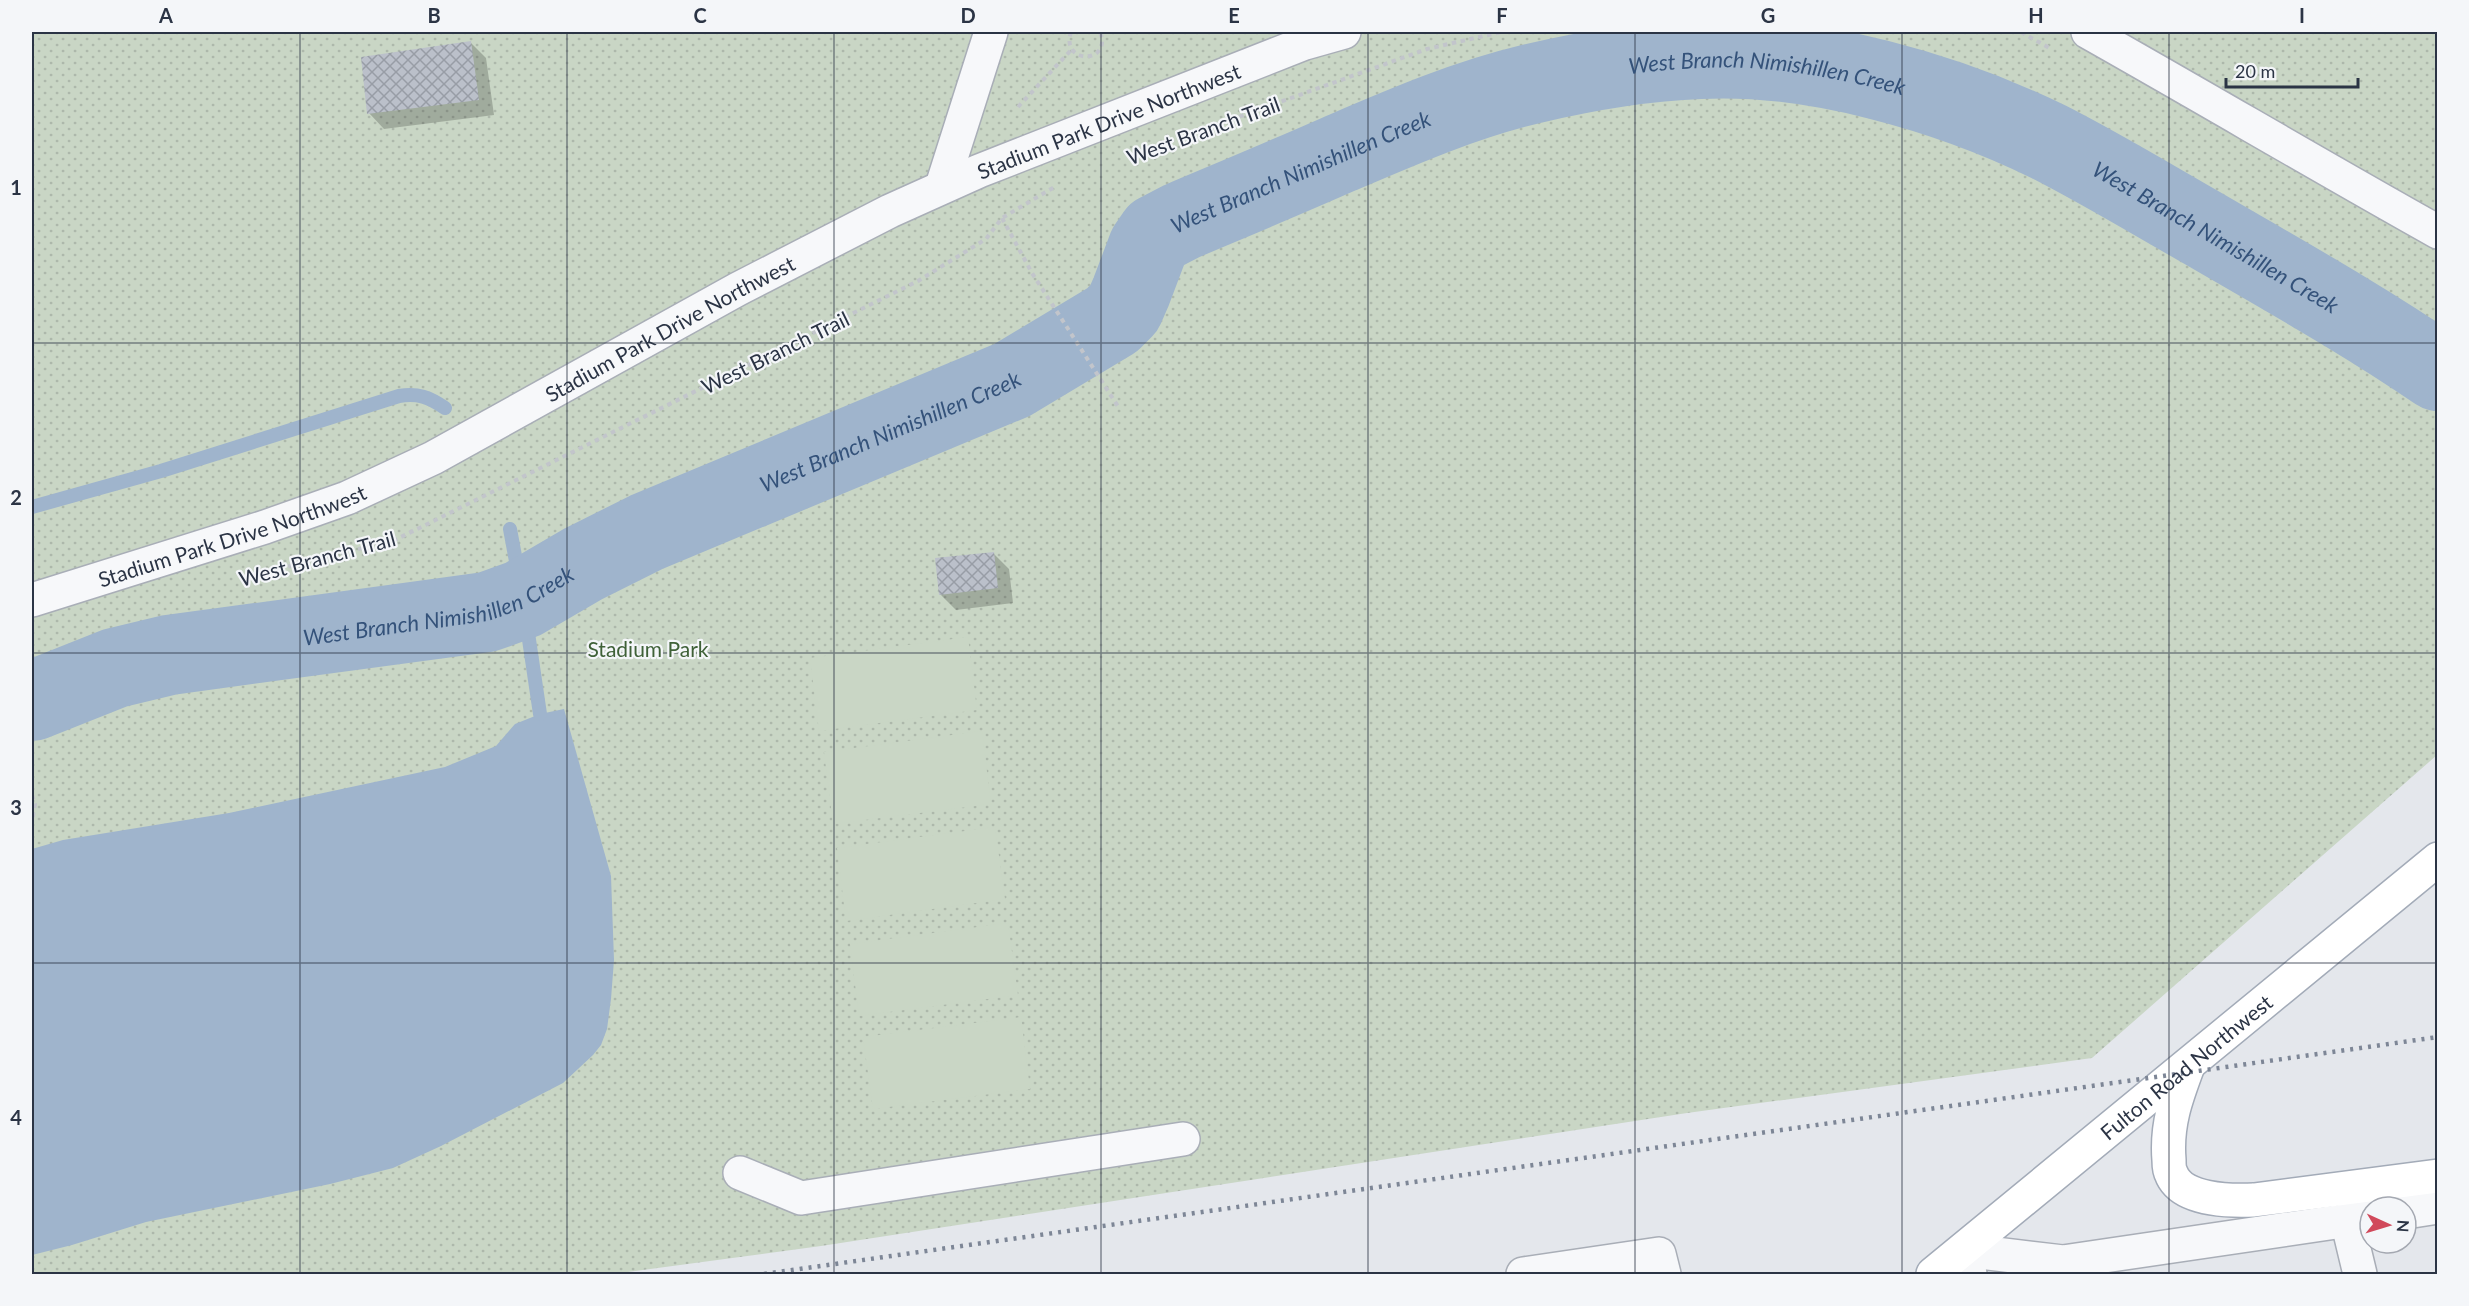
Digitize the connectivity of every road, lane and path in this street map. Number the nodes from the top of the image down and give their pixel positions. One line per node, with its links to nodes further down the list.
1 (991, 32): 12 (street)
2 (1071, 32): 8 (path)
3 (1101, 32): 8 (path)
4 (1344, 32): 7 (street, Stadium Park Drive Northwest)
5 (1501, 32): 10 (path, West Branch Trail)
6 (2088, 32): 14 (street)
7 (1291, 37): 12 (street, Stadium Park Drive Northwest)
8 (1072, 49): 9 (path)
9 (1017, 107)
10 (1172, 141)
11 (1062, 183): 13 (path, West Branch Trail)
12 (942, 186): 17 (street, Stadium Park Drive Northwest)
13 (1002, 218): 15 (path); 16 (path, West Branch Trail)
14 (2438, 232)
15 (1119, 408)
16 (257, 574)
17 (32, 600)
18 (32, 795): 19 (path)
19 (32, 822)
20 (2438, 859): 21 (main road, Fulton Road Northwest)
21 (2189, 1063): 24 (main road); 29 (main road, Fulton Road Northwest)
22 (1183, 1139): 23 (street)
23 (740, 1173)
24 (2438, 1176)
25 (2438, 1207): 26 (street)
26 (2418, 1210)
27 (2358, 1219): 29 (street)
28 (2360, 1255): 33 (street)
29 (1967, 1262): 32 (main road, Fulton Road Northwest)
30 (1523, 1275): 31 (street)
31 (1664, 1275)
32 (1933, 1275)
33 (2360, 1275)

